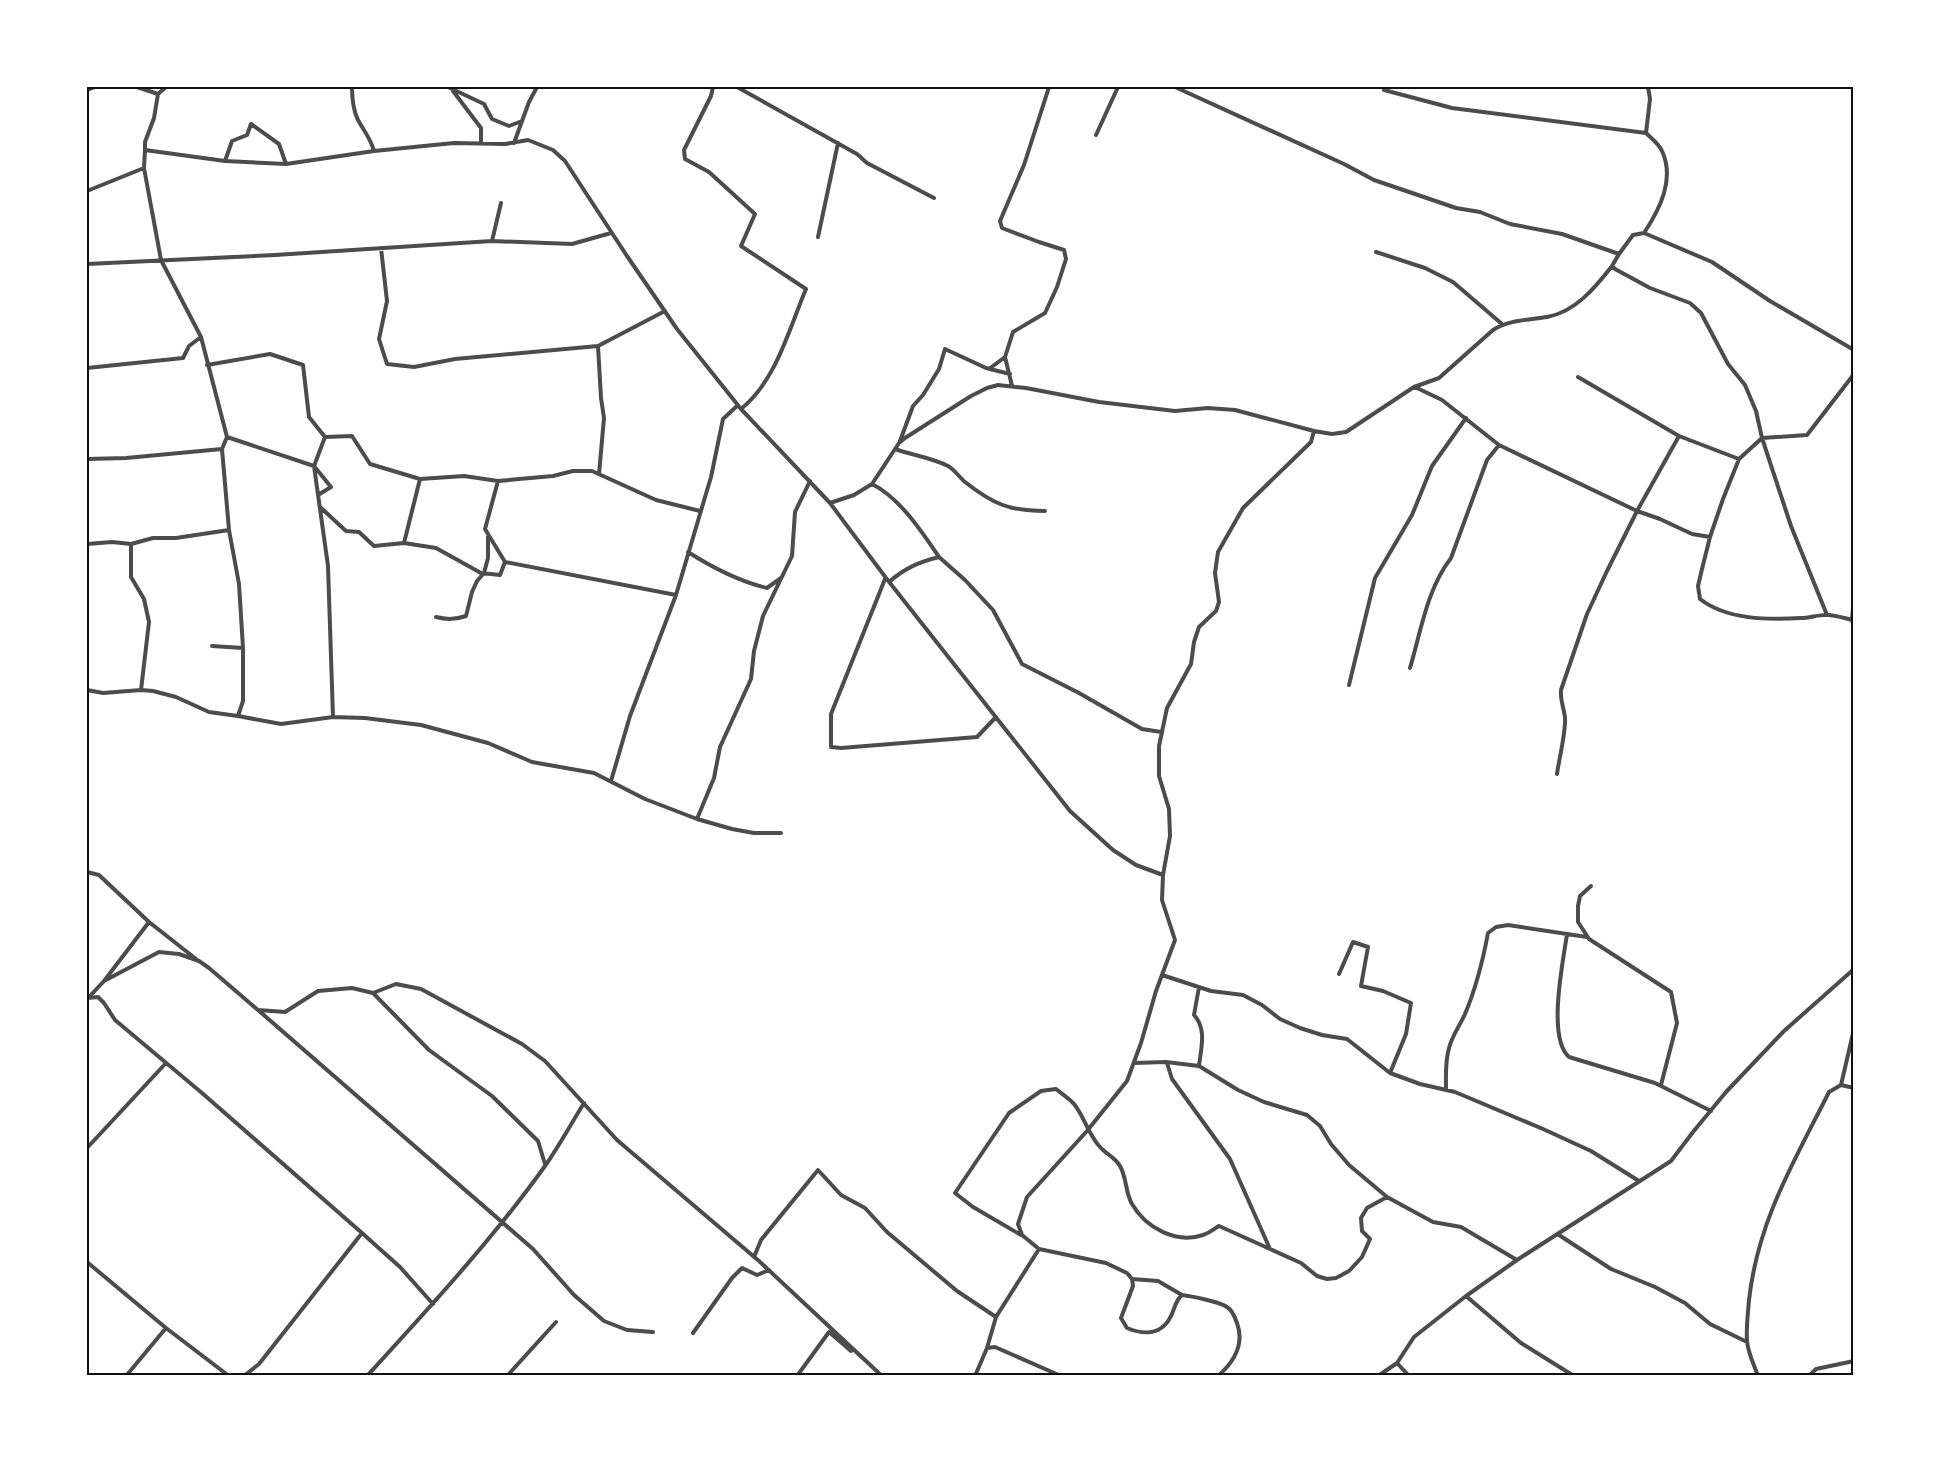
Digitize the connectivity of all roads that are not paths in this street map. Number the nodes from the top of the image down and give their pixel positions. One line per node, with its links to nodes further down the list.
1 (94, 87): 13 (street)
2 (137, 87): 15 (street)
3 (166, 87): 15 (street)
4 (352, 87): 23 (street)
5 (537, 87): 16 (street)
6 (713, 87): 54 (street)
7 (737, 87): 21 (street)
8 (1049, 87): 45 (street)
9 (1118, 87): 18 (street)
10 (1175, 87): 36 (street)
11 (1648, 87): 17 (street)
12 (450, 88): 16 (street); 19 (street)
13 (87, 90)
14 (1384, 90): 17 (street)
15 (158, 94): 22 (street)
16 (522, 121): 20 (street)
17 (1646, 133): 31 (street)
18 (1096, 135)
19 (481, 143): 20 (street); 23 (street)
20 (514, 143): 30 (street)
21 (838, 143): 28 (street); 32 (street)
22 (145, 150): 24 (street); 26 (street)
23 (374, 151): 25 (street)
24 (225, 161): 25 (street); 25 (street)
25 (285, 164)
26 (144, 168): 27 (street); 37 (street)
27 (87, 191)
28 (934, 198)
29 (501, 202): 33 (street)
30 (611, 233): 33 (street); 40 (street)
31 (1644, 233): 36 (street); 44 (street)
32 (818, 237)
33 (492, 241): 34 (street)
34 (381, 248): 37 (street); 43 (street)
35 (1376, 252): 41 (street)
36 (1619, 254): 39 (street)
37 (161, 260): 38 (street); 42 (street)
38 (87, 264)
39 (1612, 266): 41 (street); 60 (street)
40 (665, 311): 43 (street); 54 (street)
41 (1502, 324): 53 (street)
42 (201, 337): 46 (street); 47 (street)
43 (598, 346): 68 (street)
44 (1854, 350)
45 (1005, 357): 48 (street); 49 (street)
46 (207, 365): 58 (street); 59 (street)
47 (87, 369)
48 (989, 369): 49 (street); 61 (street)
49 (1010, 374): 52 (street)
50 (1854, 374): 60 (street)
51 (1578, 377): 57 (street)
52 (1012, 386): 56 (street); 61 (street)
53 (1414, 387): 55 (street); 56 (street)
54 (740, 407): 71 (street); 76 (street)
55 (1466, 418): 62 (street); 100 (street)
56 (1314, 431): 106 (street)
57 (1679, 436): 66 (street); 78 (street)
58 (226, 437): 63 (street); 67 (street)
59 (325, 437): 67 (street); 69 (street)
60 (1762, 438): 66 (street); 93 (street)
61 (899, 443): 64 (street)
62 (1499, 445): 78 (street); 99 (street)
63 (222, 449): 65 (street); 79 (street)
64 (895, 449): 72 (street); 77 (street)
65 (87, 459)
66 (1739, 459): 81 (street)
67 (315, 466): 73 (street); 73 (street)
68 (599, 474): 70 (street); 76 (street)
69 (420, 479): 70 (street); 82 (street)
70 (498, 481): 80 (street)
71 (810, 481): 74 (street); 89 (street)
72 (872, 484): 74 (street); 86 (street)
73 (318, 495): 75 (street)
74 (830, 503): 90 (street)
75 (320, 506): 82 (street); 104 (street)
76 (700, 511): 85 (street)
77 (1045, 511)
78 (1637, 511): 81 (street); 107 (street)
79 (229, 530): 84 (street); 98 (street)
80 (488, 533): 87 (street); 88 (street)
81 (1710, 537): 93 (street)
82 (404, 543): 88 (street)
83 (87, 544): 84 (street)
84 (131, 544): 102 (street)
85 (688, 552): 89 (street); 91 (street)
86 (939, 557): 90 (street); 106 (street)
87 (505, 562): 88 (street); 91 (street)
88 (484, 573): 94 (street)
89 (782, 577): 109 (street)
90 (887, 580): 105 (street); 105 (street)
91 (676, 595): 108 (street)
92 (1854, 596): 95 (street)
93 (1827, 615): 95 (street)
94 (436, 616)
95 (1852, 620): 96 (street)
96 (1854, 627)
97 (212, 646): 98 (street)
98 (243, 648): 103 (street)
99 (1410, 668)
100 (1349, 685)
101 (87, 690): 102 (street)
102 (141, 690): 103 (street)
103 (238, 716): 104 (street)
104 (333, 717): 108 (street)
105 (996, 717): 112 (street)
106 (1161, 732): 112 (street)
107 (1557, 774)
108 (611, 781): 109 (street)
109 (697, 819): 110 (street)
110 (781, 833)
111 (87, 872): 114 (street)
112 (1162, 875): 120 (street)
113 (1591, 886): 116 (street)
114 (149, 922): 117 (street); 121 (street)
115 (1567, 934): 116 (street); 132 (street); 135 (street)
116 (1587, 937): 132 (street)
117 (199, 961): 121 (street); 125 (street)
118 (1854, 969): 137 (street)
119 (1339, 974): 131 (street)
120 (1162, 975): 122 (street); 129 (street)
121 (104, 981): 124 (street)
122 (1199, 987): 130 (street); 131 (street)
123 (373, 993): 125 (street); 136 (street); 140 (street)
124 (88, 998): 128 (street)
125 (258, 1010): 143 (street)
126 (1854, 1029): 133 (street)
127 (1166, 1062): 129 (street); 130 (street); 148 (street)
128 (166, 1063): 139 (street); 144 (street)
129 (1134, 1063): 138 (street)
130 (1199, 1066): 142 (street)
131 (1390, 1074): 135 (street)
132 (1661, 1085): 137 (street)
133 (1841, 1085): 134 (street); 162 (street)
134 (1854, 1088)
135 (1446, 1090): 141 (street)
136 (584, 1103): 140 (street); 149 (street)
137 (1711, 1111): 141 (street)
138 (1087, 1131): 145 (street); 145 (street); 148 (street)
139 (87, 1148)
140 (545, 1165): 143 (street)
141 (1639, 1181): 146 (street)
142 (1387, 1197): 148 (street); 150 (street)
143 (501, 1222): 156 (street); 160 (street)
144 (362, 1233): 156 (street); 168 (street)
145 (1022, 1235): 147 (street)
146 (1559, 1235): 150 (street); 162 (street)
147 (1039, 1249): 153 (street); 157 (street)
148 (1270, 1250)
149 (754, 1257): 152 (street); 157 (street)
150 (1517, 1260): 155 (street)
151 (87, 1262): 159 (street)
152 (769, 1270): 161 (street); 172 (street)
153 (1132, 1279): 154 (street); 154 (street)
154 (1182, 1295): 175 (street)
155 (1466, 1296): 165 (street); 178 (street)
156 (433, 1304): 169 (street)
157 (996, 1317): 163 (street)
158 (556, 1322): 170 (street)
159 (166, 1328): 166 (street); 167 (street)
160 (652, 1332)
161 (693, 1333)
162 (1747, 1342): 179 (street)
163 (987, 1348): 173 (street); 174 (street)
164 (1854, 1361): 180 (street)
165 (1397, 1363): 176 (street); 177 (street)
166 (126, 1376)
167 (229, 1376)
168 (244, 1376)
169 (367, 1376)
170 (507, 1376)
171 (797, 1376): 172 (street)
172 (882, 1376)
173 (975, 1376)
174 (1061, 1376)
175 (1218, 1376)
176 (1378, 1376)
177 (1409, 1376)
178 (1574, 1376)
179 (1758, 1376)
180 (1809, 1376)

